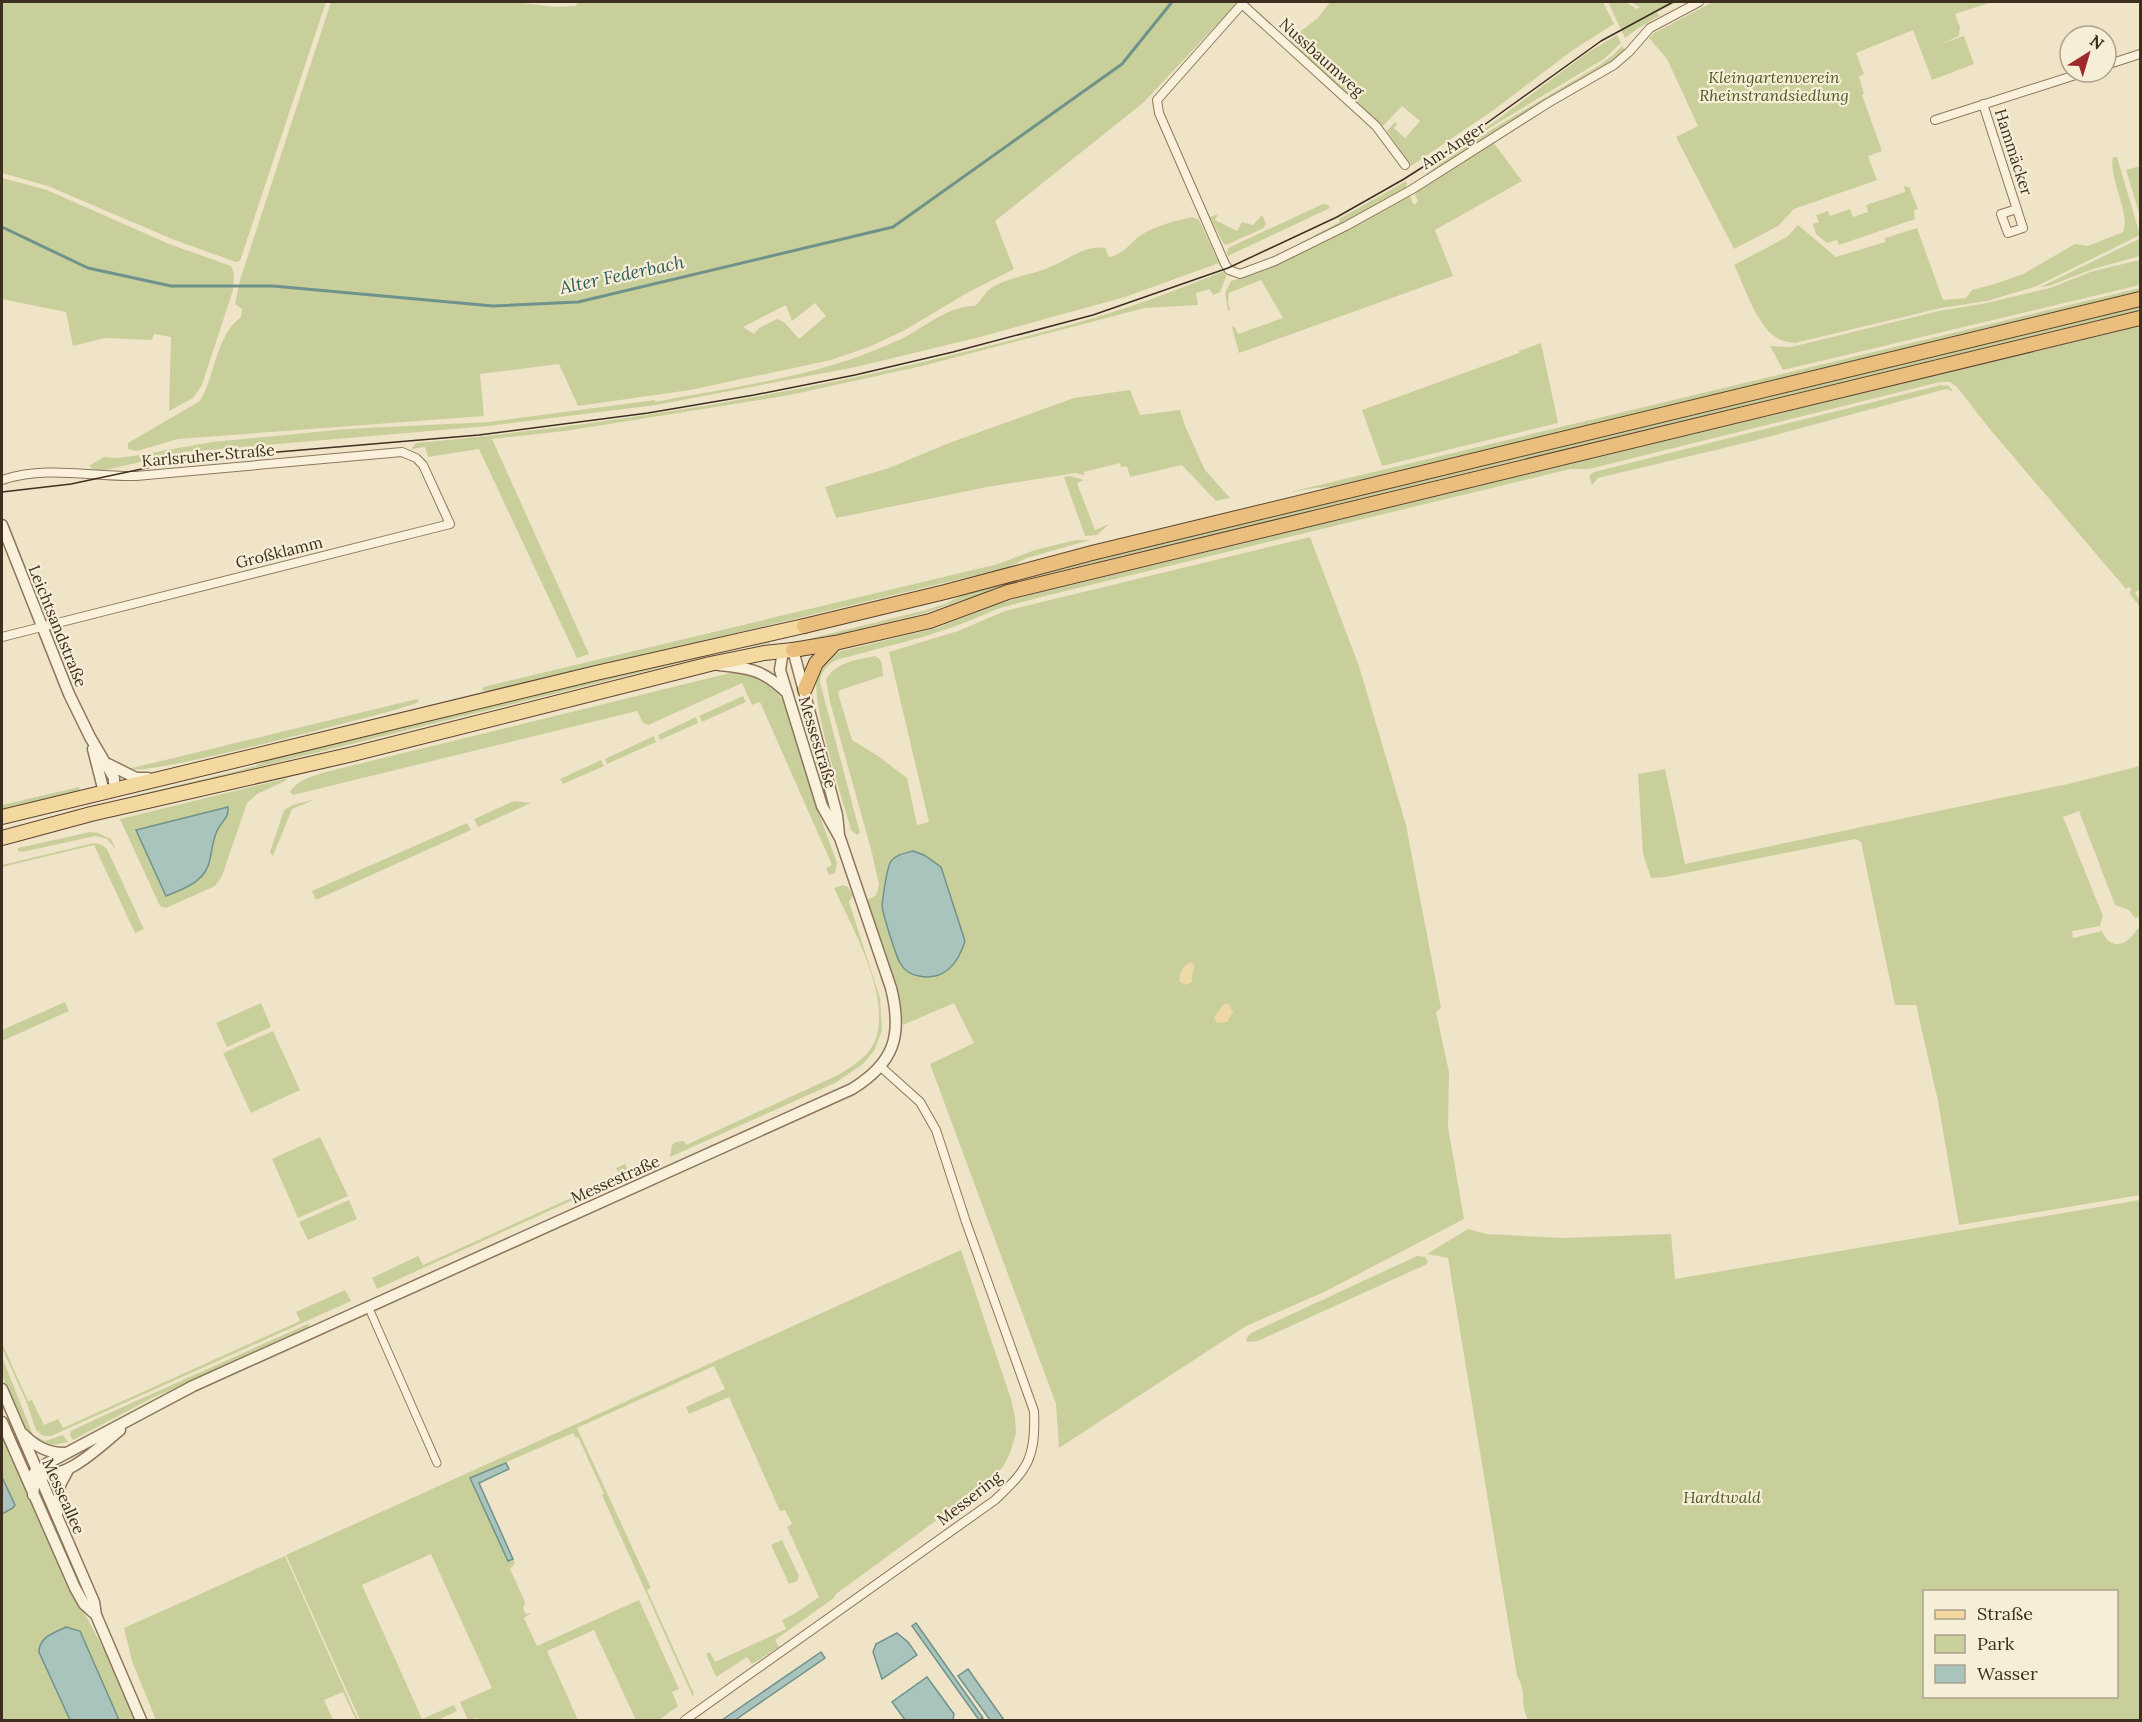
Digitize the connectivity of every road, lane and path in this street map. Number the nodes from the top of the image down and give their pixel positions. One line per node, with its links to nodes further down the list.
1 (1699, 2): 9 (street, Am Anger)
2 (2140, 54): 3 (street)
3 (2118, 61)
4 (2058, 80): 5 (street)
5 (1983, 104): 6 (street); 8 (street, Hammäcker)
6 (1935, 120)
7 (1405, 165): 9 (street, Nussbaumweg)
8 (2017, 209)
9 (1219, 250)
10 (2140, 299): 15 (highway)
11 (2140, 318): 19 (highway)
12 (416, 458): 13 (street, Karlsruher Straße); 16 (street, Großklamm)
13 (2, 480)
14 (2, 525): 16 (street, Leichtsandstraße)
15 (804, 626): 17 (main road); 20 (main road)
16 (43, 627): 18 (street); 24 (street, Leichtsandstraße)
17 (763, 635): 20 (main road); 26 (main road)
18 (2, 637)
19 (835, 643): 20 (highway); 22 (highway)
20 (788, 648): 21 (main road); 22 (street, Messestraße); 23 (street, Messestraße)
21 (710, 664): 23 (street); 28 (main road)
22 (805, 689): 31 (street, Messestraße)
23 (787, 693): 31 (street, Messestraße)
24 (90, 737): 25 (street, Leichtsandstraße); 28 (street, Leichtsandstraße)
25 (108, 764): 26 (street, Leichtsandstraße); 28 (street, Leichtsandstraße)
26 (160, 779): 27 (main road)
27 (132, 785): 28 (main road); 28 (main road)
28 (110, 798): 29 (main road); 30 (main road)
29 (2, 817)
30 (2, 838)
31 (840, 838): 32 (street, Messestraße)
32 (880, 1067): 35 (street, Messestraße); 47 (street, Messering)
33 (371, 1313): 40 (street)
34 (2, 1389): 37 (street, Messeallee)
35 (139, 1414): 38 (street, Messestraße); 41 (street, Messestraße)
36 (2, 1422): 39 (street, Messeallee)
37 (18, 1429): 38 (street); 42 (street, Messeallee)
38 (64, 1453): 42 (street, Messestraße)
39 (19, 1462): 42 (street); 43 (street, Messeallee)
40 (436, 1463)
41 (68, 1470): 42 (street, Messestraße); 44 (street)
42 (38, 1475): 43 (street); 44 (street, Messeallee)
43 (33, 1495): 45 (street, Messeallee)
44 (57, 1517): 45 (street, Messeallee)
45 (96, 1615): 46 (street, Messeallee)
46 (141, 1720)
47 (685, 1720)

